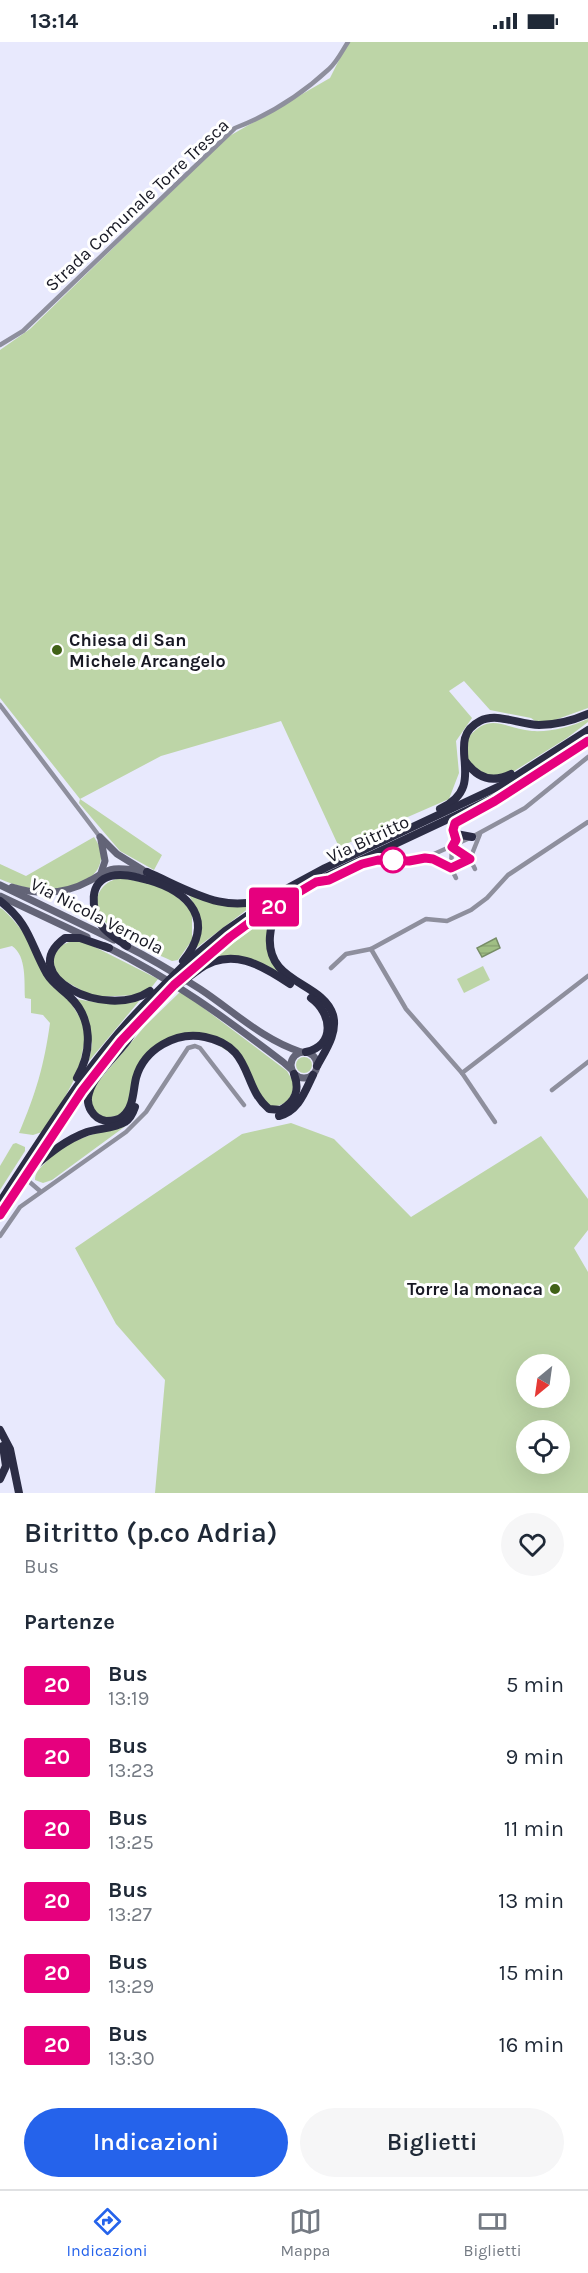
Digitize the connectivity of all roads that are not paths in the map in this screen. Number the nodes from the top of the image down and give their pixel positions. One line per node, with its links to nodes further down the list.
1 (348, 42): 2 (street, Strada Comunale Torre Tresca)
2 (0, 345)
3 (0, 705): 14 (street)
4 (588, 714): 8 (highway)
5 (588, 730): 8 (highway); 11 (highway, Via Bitritto)
6 (588, 741): 9 (highway, Via Bitritto)
7 (588, 758): 12 (street)
8 (464, 759): 11 (highway)
9 (519, 784): 13 (highway); 25 (highway, Via Bitritto)
10 (588, 822): 31 (street)
11 (421, 823): 17 (highway, Via Bitritto)
12 (481, 832): 15 (street); 19 (street)
13 (456, 834): 15 (highway); 16 (highway)
14 (100, 837): 22 (main road); 23 (main road)
15 (472, 837): 16 (street)
16 (452, 847): 18 (street); 19 (street); 20 (street)
17 (358, 852): 22 (highway); 32 (highway, Via Bitritto)
18 (425, 858): 20 (street); 25 (highway)
19 (470, 859): 20 (street); 21 (street)
20 (451, 868): 24 (street)
21 (475, 869)
22 (147, 872): 23 (main road)
23 (101, 873): 26 (main road)
24 (456, 878)
25 (316, 882): 32 (highway, Via Bitritto); 39 (highway)
26 (0, 884): 29 (main road, Via Nicola Vernola)
27 (0, 896): 30 (main road, Via Nicola Vernola)
28 (0, 901): 44 (highway)
29 (127, 946): 32 (highway); 37 (main road, Via Nicola Vernola)
30 (109, 948): 35 (highway); 40 (main road, Via Nicola Vernola)
31 (371, 949): 33 (street); 41 (street)
32 (188, 966): 35 (highway, Via Bitritto, bridge); 35 (highway, Via Bitritto, bridge); 37 (highway)
33 (331, 968)
34 (588, 976): 41 (street)
35 (155, 994): 36 (highway, Via Bitritto); 44 (highway, Via Bitritto)
36 (144, 1015): 40 (highway); 46 (highway, Via Bitritto)
37 (303, 1052): 39 (main road); 40 (main road)
38 (588, 1062): 42 (street)
39 (315, 1070): 40 (main road); 46 (highway)
40 (293, 1072)
41 (462, 1072): 45 (street)
42 (552, 1090)
43 (244, 1105): 48 (street)
44 (60, 1110): 49 (highway, Via Bitritto)
45 (495, 1122)
46 (31, 1168): 47 (highway, Via Bitritto)
47 (25, 1178): 48 (street); 50 (highway, Via Bitritto)
48 (40, 1191): 51 (street)
49 (0, 1202)
50 (0, 1215)
51 (0, 1236)
52 (0, 1430): 55 (highway)
53 (0, 1440): 54 (highway)
54 (0, 1479)
55 (19, 1493)

